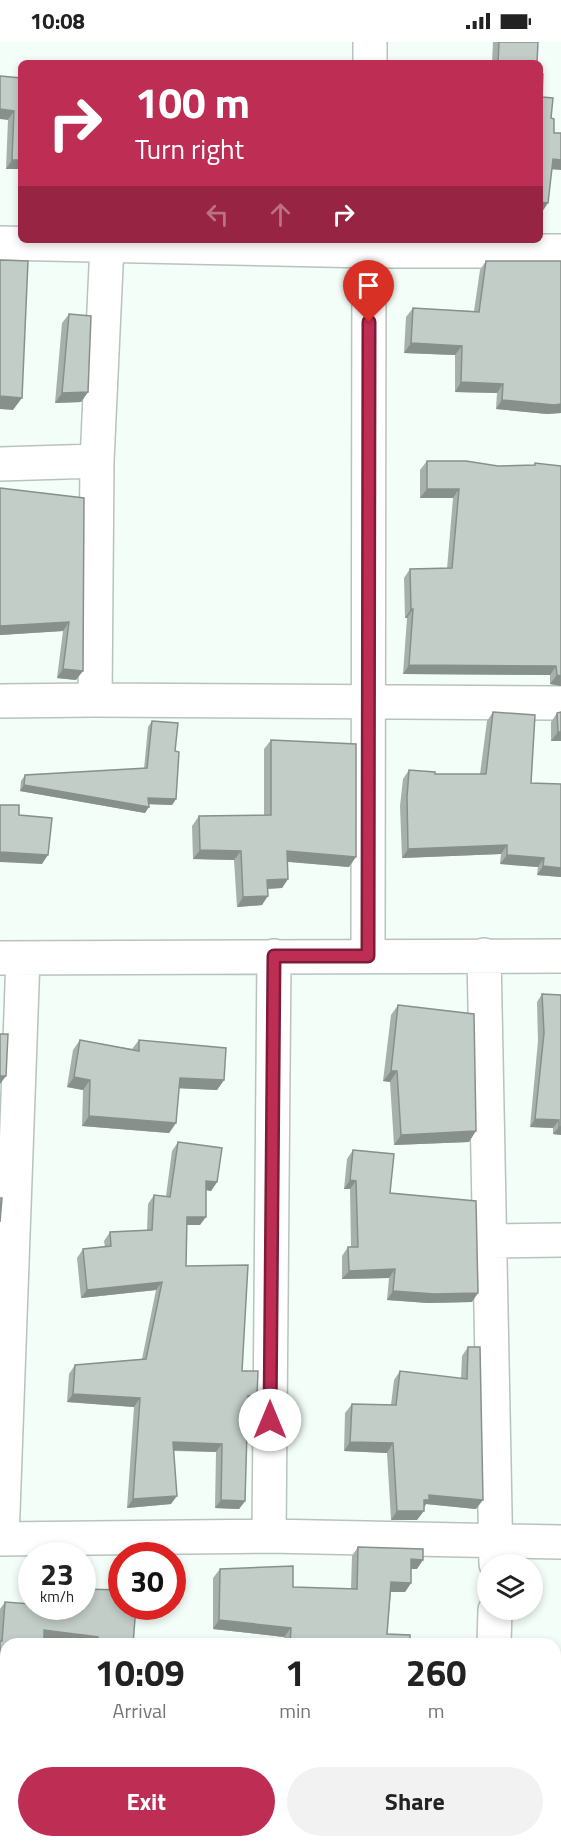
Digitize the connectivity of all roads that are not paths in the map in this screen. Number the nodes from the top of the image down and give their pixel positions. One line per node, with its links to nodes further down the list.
1 (370, 42): 2 (street)
2 (370, 60)
3 (0, 243): 4 (street)
4 (107, 245): 5 (street); 7 (street)
5 (369, 245): 6 (street); 11 (street)
6 (561, 251)
7 (97, 461): 8 (street); 9 (street)
8 (0, 464)
9 (95, 699): 10 (street); 11 (street)
10 (0, 702)
11 (368, 702): 12 (street); 15 (street)
12 (561, 703)
13 (484, 955): 15 (street); 16 (street); 19 (street)
14 (274, 956): 15 (street); 17 (street); 20 (street)
15 (368, 956)
16 (561, 956)
17 (11, 958): 21 (street)
18 (561, 1240): 19 (street)
19 (491, 1241): 23 (street)
20 (269, 1536): 21 (street); 23 (street)
21 (1, 1539)
22 (561, 1542): 23 (street)
23 (496, 1552)
24 (495, 1620): 25 (street)
25 (494, 1638)

